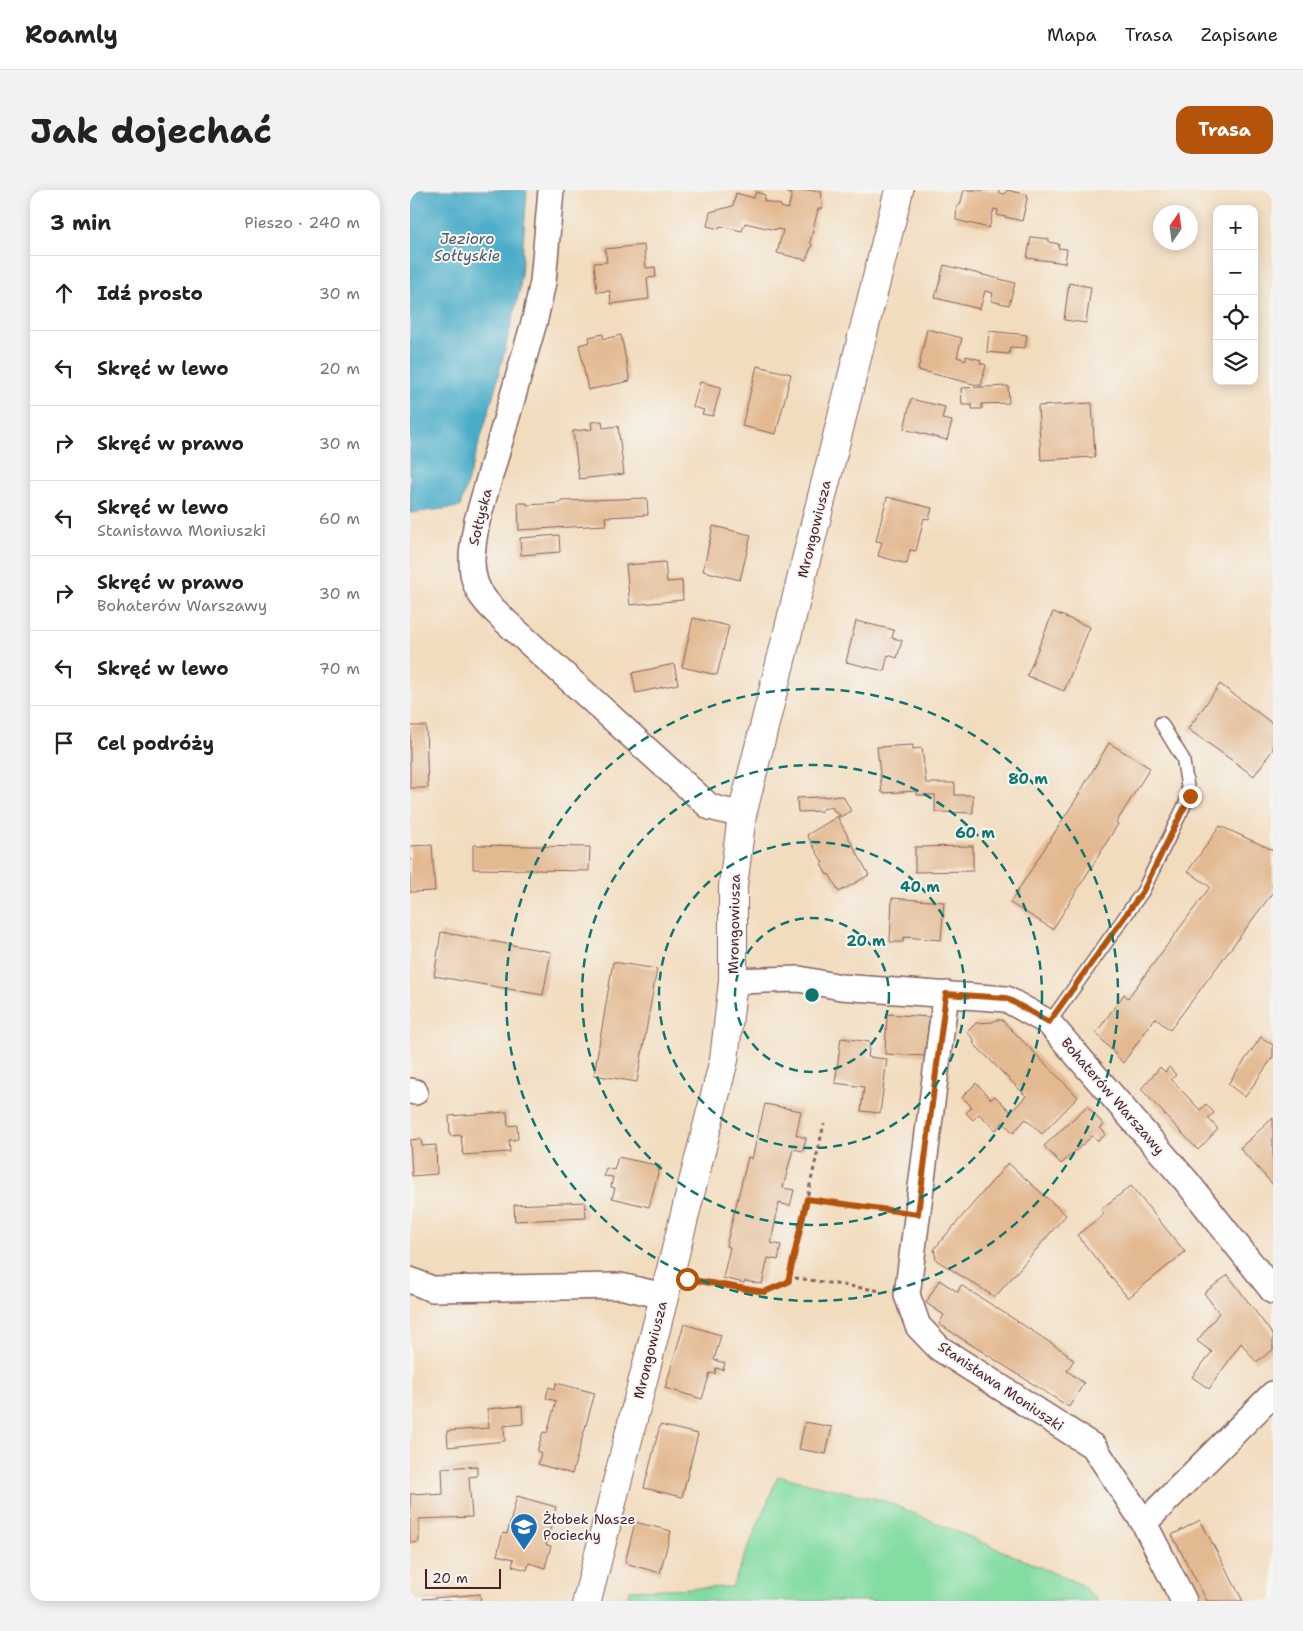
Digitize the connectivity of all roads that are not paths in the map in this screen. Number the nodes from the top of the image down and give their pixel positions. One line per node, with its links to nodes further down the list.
1 (551, 190): 4 (street, Sołtyska)
2 (899, 190): 4 (street, Mrongowiusza)
3 (1161, 723): 7 (lane)
4 (742, 815): 5 (street, Mrongowiusza)
5 (733, 980): 6 (street, Bohaterów Warszawy); 10 (street, Mrongowiusza)
6 (946, 994): 7 (street, Bohaterów Warszawy); 12 (street, Stanisława Moniuszki)
7 (1049, 1022): 9 (street, Bohaterów Warszawy)
8 (410, 1280): 10 (street)
9 (1273, 1291)
10 (664, 1296): 13 (street, Mrongowiusza)
11 (1273, 1394): 12 (street)
12 (1144, 1523): 14 (street, Stanisława Moniuszki)
13 (587, 1601)
14 (1184, 1601)

